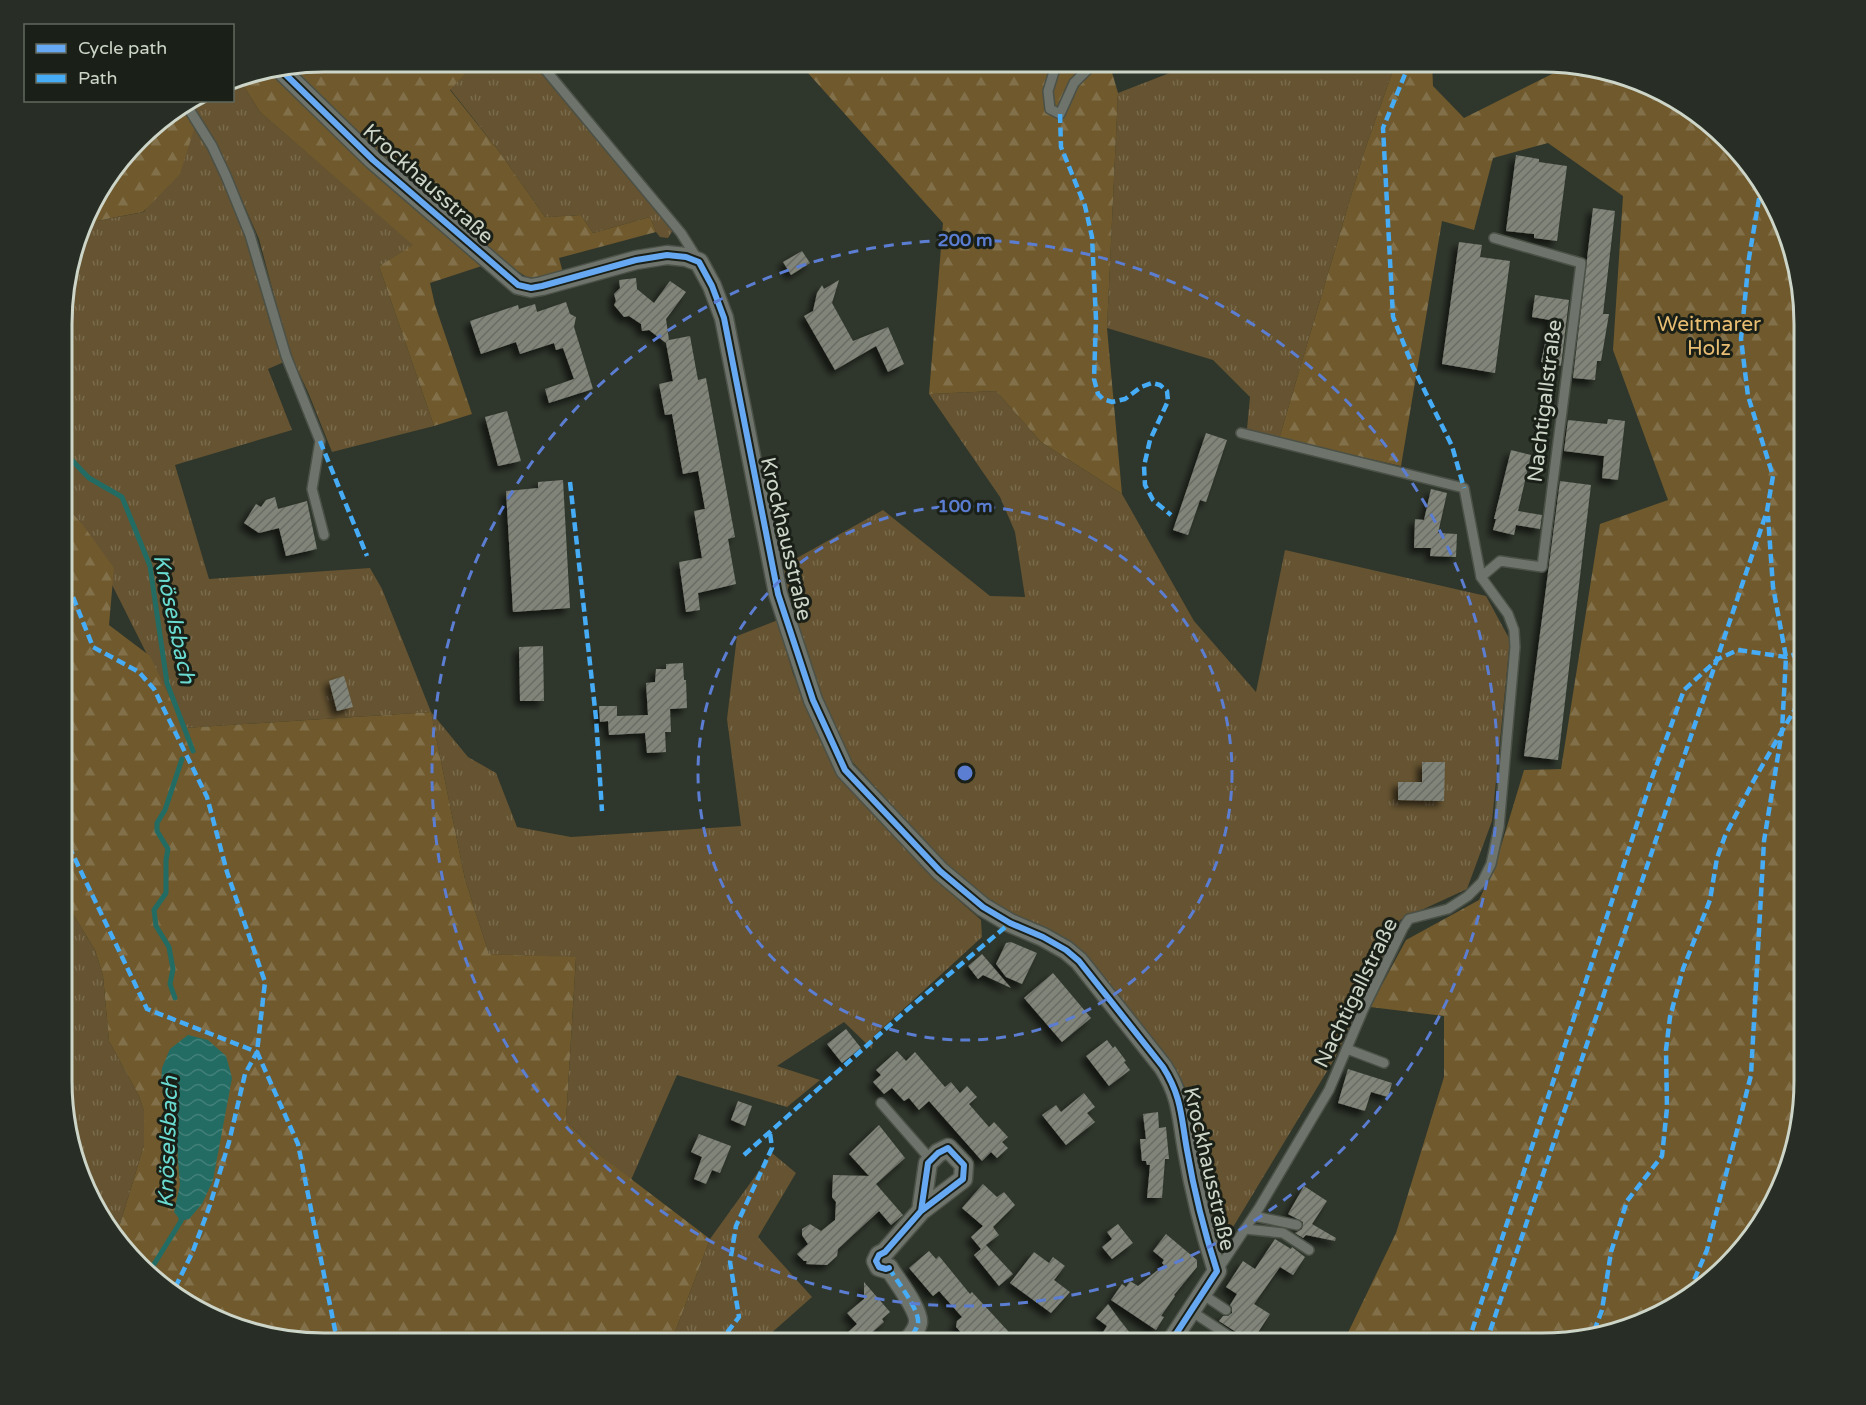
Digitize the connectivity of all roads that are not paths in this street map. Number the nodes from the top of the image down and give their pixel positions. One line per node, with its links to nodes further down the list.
1 (547, 72): 7 (lane)
2 (1054, 72): 3 (lane)
3 (1085, 72)
4 (286, 75): 7 (street, Krockhausstraße)
5 (190, 111): 9 (lane)
6 (1494, 238): 10 (lane, Nachtigallstraße)
7 (699, 262): 20 (street, Krockhausstraße)
8 (1241, 433): 10 (lane, Nachtigallstraße)
9 (324, 535)
10 (1481, 577): 11 (lane, Nachtigallstraße)
11 (1347, 1048): 12 (lane); 16 (lane, Nachtigallstraße)
12 (1384, 1063)
13 (881, 1104): 14 (lane)
14 (931, 1160): 15 (street); 15 (street)
15 (921, 1210): 24 (street)
16 (1254, 1216): 17 (lane); 18 (lane, Nachtigallstraße)
17 (1297, 1225)
18 (1245, 1229): 19 (lane); 20 (lane, Nachtigallstraße)
19 (1308, 1250)
20 (1217, 1270): 21 (street, Krockhausstraße)
21 (1202, 1294): 22 (lane); 23 (street, Krockhausstraße)
22 (1226, 1310)
23 (1191, 1311): 25 (street, Krockhausstraße); 26 (lane)
24 (912, 1333)
25 (1177, 1333)
26 (1224, 1333)

